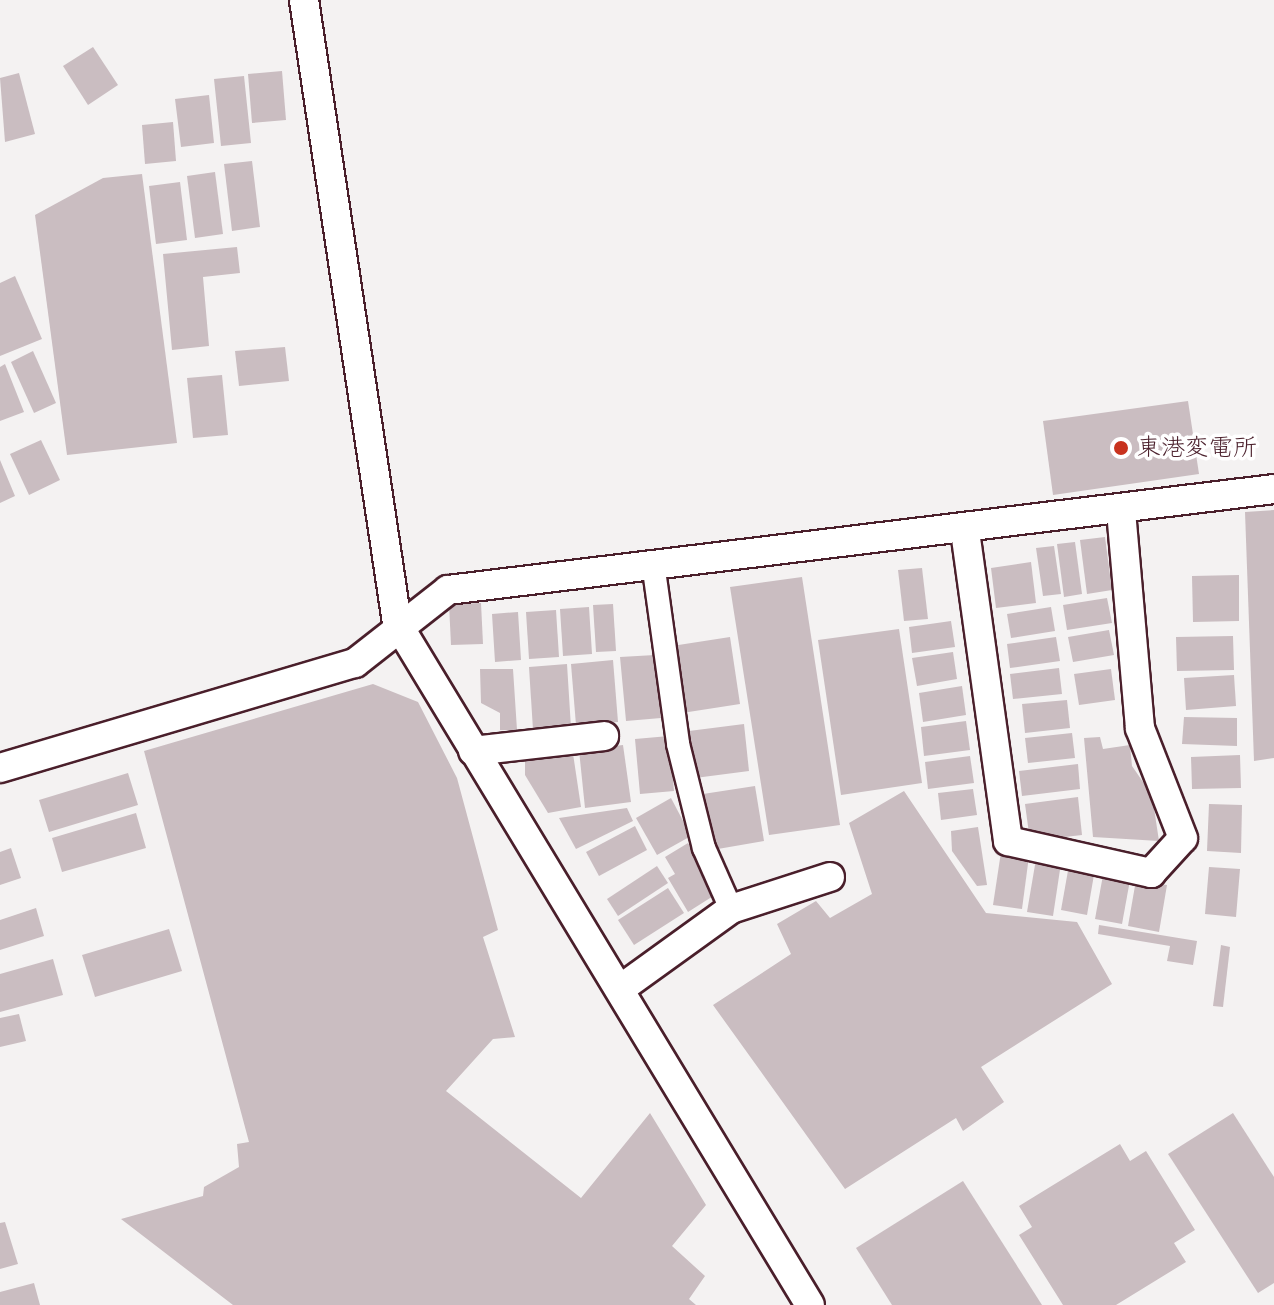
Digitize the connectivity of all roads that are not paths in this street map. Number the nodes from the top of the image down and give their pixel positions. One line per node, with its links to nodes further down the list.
1 (304, 0): 6 (street)
2 (1274, 489): 3 (street)
3 (1121, 511): 4 (street); 4 (street)
4 (965, 531): 5 (street)
5 (654, 570): 6 (street); 11 (street)
6 (397, 623): 8 (street); 9 (street)
7 (604, 736): 8 (street)
8 (473, 751): 12 (street)
9 (0, 768)
10 (830, 877): 11 (street)
11 (731, 909): 12 (street)
12 (623, 987): 13 (street)
13 (810, 1305)

